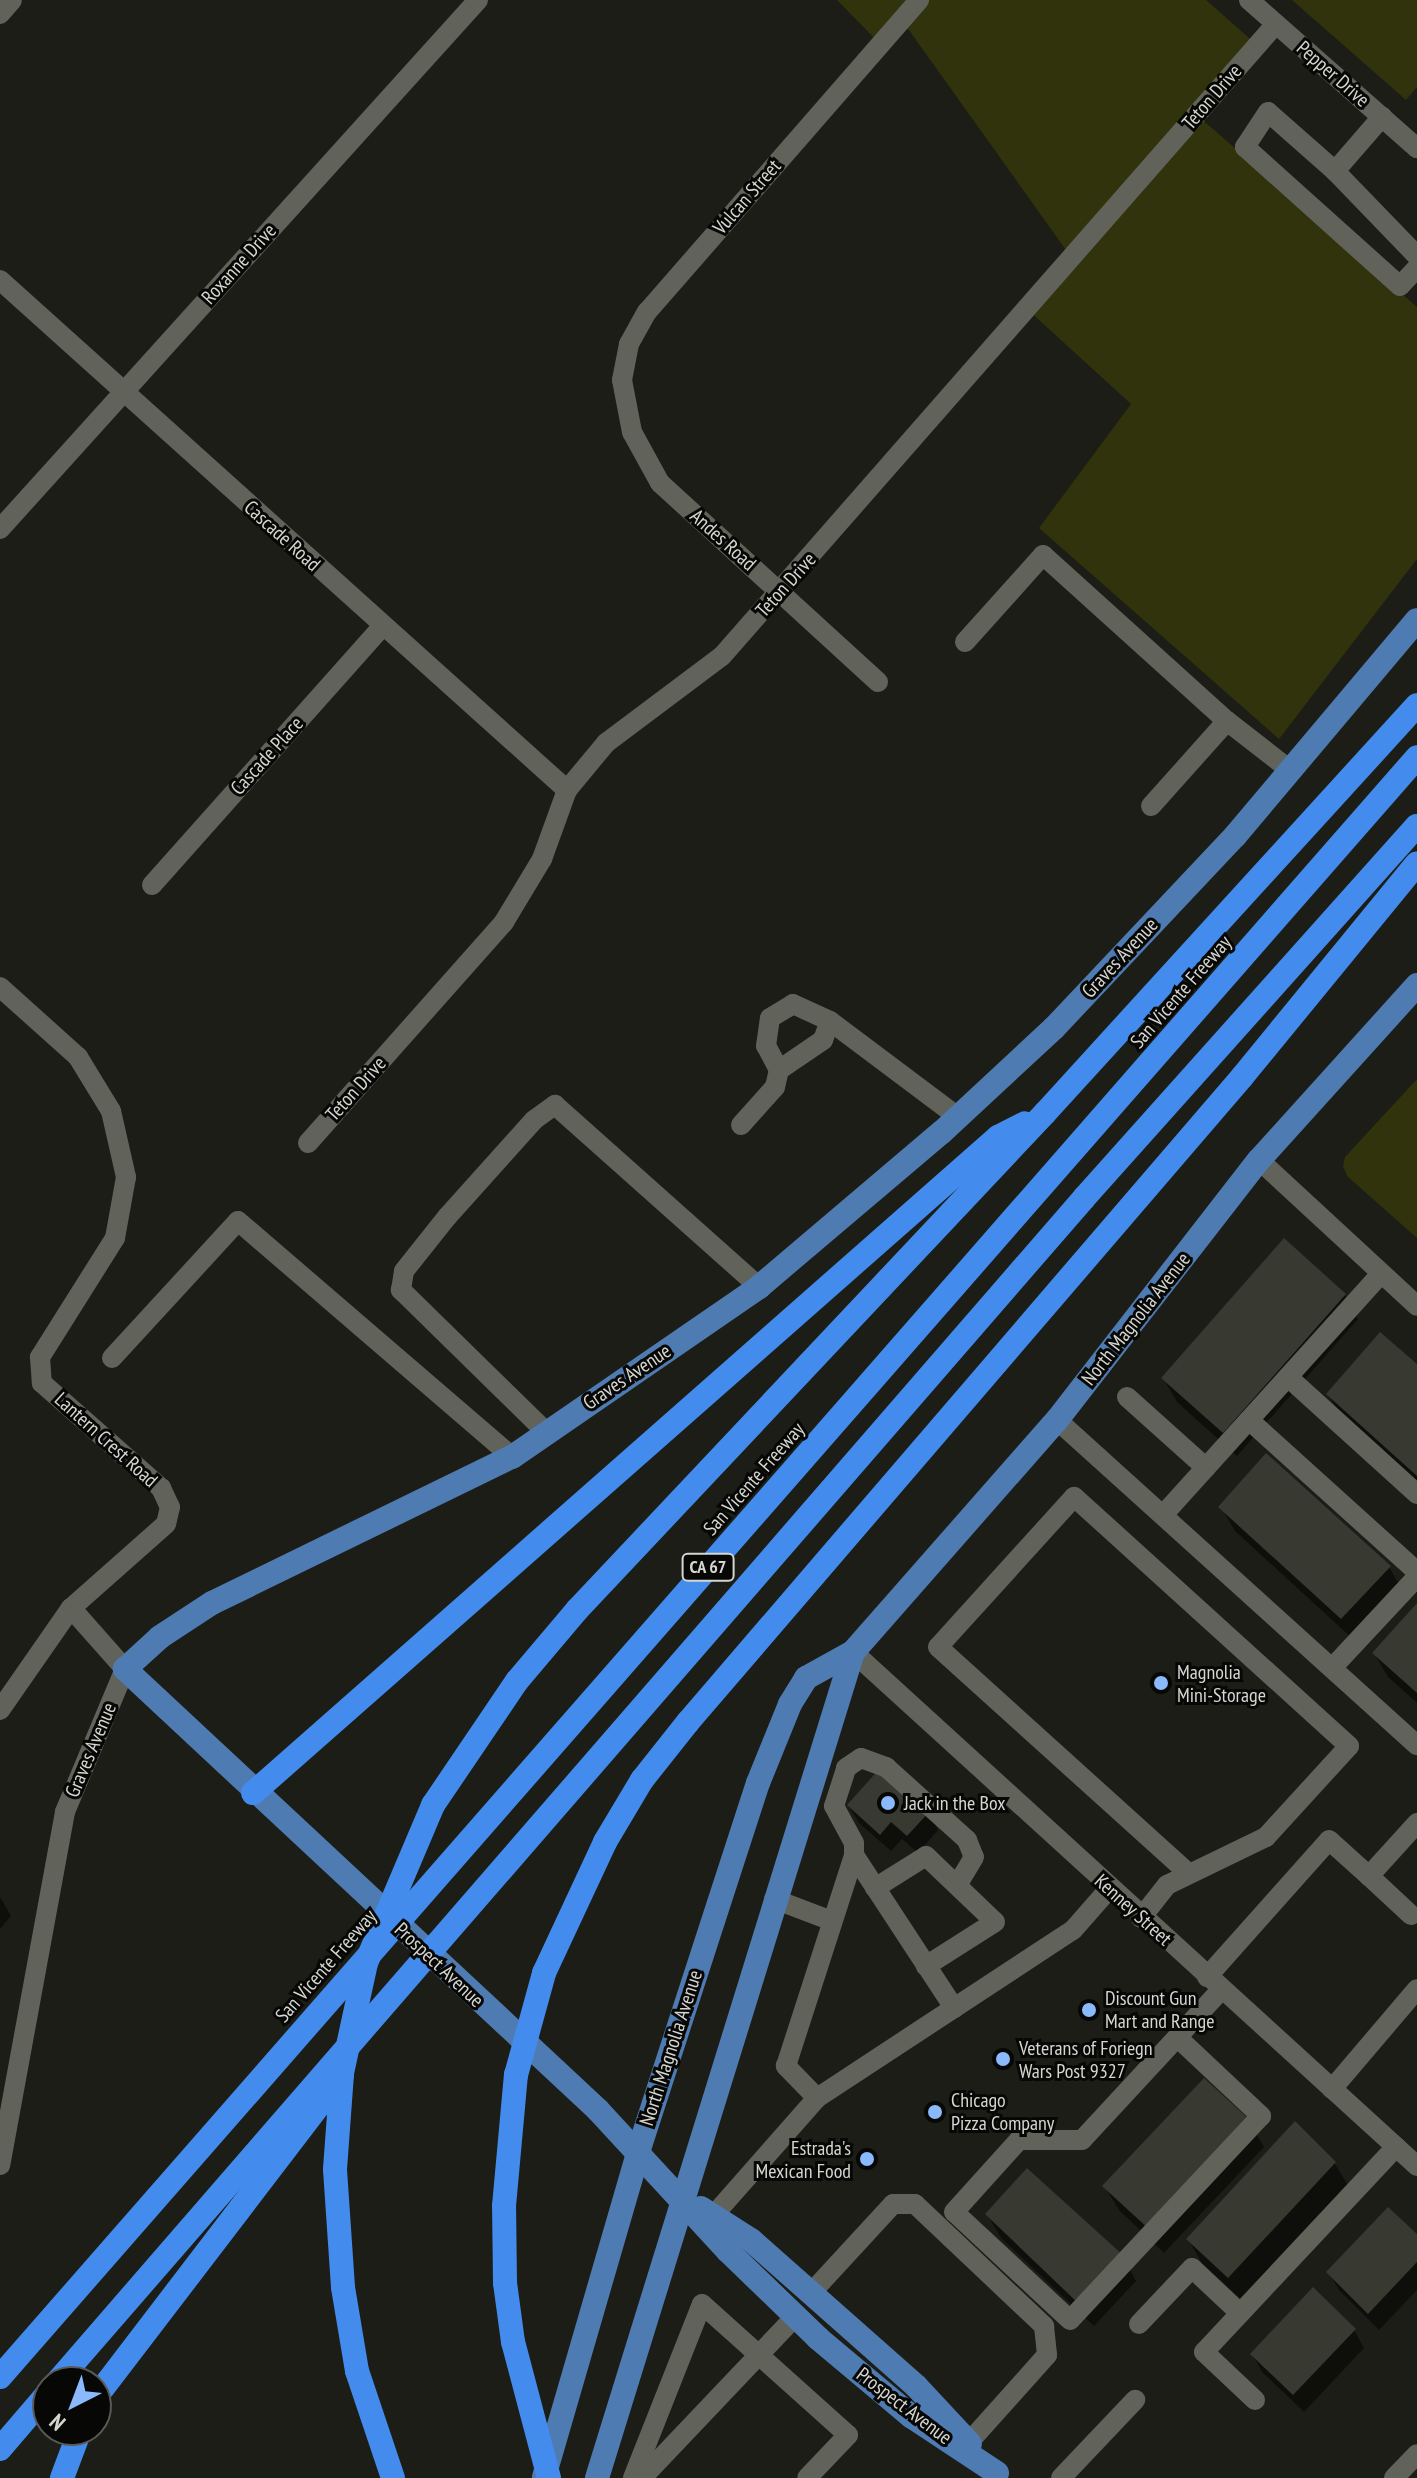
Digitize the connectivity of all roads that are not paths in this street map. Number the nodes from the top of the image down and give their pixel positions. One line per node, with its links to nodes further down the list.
1 (12, 0): 5 (street)
2 (478, 0): 13 (street, Roxanne Drive)
3 (919, 0): 14 (street, Vulcan Street)
4 (1249, 0): 6 (street, Pepper Drive)
5 (0, 14)
6 (1275, 25): 7 (street, Pepper Drive); 16 (street, Teton Drive)
7 (1382, 117): 8 (street, Pepper Drive); 9 (street)
8 (1417, 148)
9 (1335, 171): 10 (street); 11 (street)
10 (1417, 256)
11 (1417, 268)
12 (0, 280): 13 (street, Cascade Road)
13 (123, 391): 15 (street, Roxanne Drive); 18 (street, Cascade Road)
14 (626, 415): 16 (street, Andes Road)
15 (0, 529)
16 (781, 592): 20 (street, Andes Road); 25 (street, Teton Drive)
17 (1417, 620): 24 (main road, Graves Avenue)
18 (382, 627): 25 (street, Cascade Road); 29 (street, Cascade Place)
19 (965, 642): 22 (street)
20 (878, 682)
21 (1417, 705): 34 (highway)
22 (1227, 721): 24 (street); 26 (street)
23 (1417, 757): 92 (highway, San Vicente Freeway / CA 67)
24 (1290, 770): 35 (main road, Graves Avenue)
25 (567, 790): 37 (street, Teton Drive)
26 (1151, 806)
27 (1417, 826): 68 (highway, CA 67)
28 (1417, 863): 103 (highway)
29 (152, 885)
30 (1417, 985): 38 (main road, North Magnolia Avenue)
31 (0, 987): 53 (street, Lantern Crest Road)
32 (830, 1021): 33 (street); 33 (street); 35 (street)
33 (779, 1070): 36 (street)
34 (1045, 1113): 59 (highway); 102 (highway)
35 (958, 1117): 40 (main road, Graves Avenue)
36 (741, 1125)
37 (308, 1143)
38 (1259, 1160): 39 (street); 45 (main road, North Magnolia Avenue)
39 (1381, 1274): 41 (street); 43 (street)
40 (759, 1287): 47 (main road, Graves Avenue); 47 (street)
41 (1417, 1306)
42 (112, 1358): 48 (street)
43 (1288, 1377): 46 (street); 50 (street)
44 (1127, 1397): 49 (street)
45 (1057, 1420): 51 (street); 54 (main road, North Magnolia Avenue)
46 (1249, 1420): 49 (street); 52 (street)
47 (545, 1431): 48 (main road, Graves Avenue)
48 (512, 1457): 56 (main road, Graves Avenue)
49 (1206, 1468): 51 (street)
50 (1417, 1494)
51 (1163, 1515): 55 (street)
52 (1417, 1575): 55 (street)
53 (71, 1608): 56 (street); 57 (street, Lantern Crest Road)
54 (853, 1652): 66 (street, Kenney Street); 67 (main road, North Magnolia Avenue); 80 (main road, North Magnolia Avenue)
55 (1332, 1668): 58 (street)
56 (125, 1669): 59 (main road, Prospect Avenue); 81 (street, Graves Avenue)
57 (0, 1710)
58 (1417, 1745)
59 (253, 1793): 80 (main road, Prospect Avenue)
60 (1417, 1823): 63 (street)
61 (854, 1855): 64 (street); 65 (street); 71 (street)
62 (1188, 1873): 62 (street); 70 (street)
63 (1369, 1876): 69 (street); 73 (street)
64 (957, 1885): 65 (street); 72 (street)
65 (875, 1888): 72 (street)
66 (1109, 1889): 70 (street, Kenney Street); 75 (street)
67 (774, 1899): 71 (street); 83 (main road, North Magnolia Avenue)
68 (472, 1900): 90 (highway, CA 67); 91 (highway)
69 (1415, 1914)
70 (1141, 1918): 73 (street, Kenney Street)
71 (832, 1921): 78 (street)
72 (926, 1966): 75 (street)
73 (1214, 1983): 76 (street); 77 (street, Kenney Street)
74 (1417, 1989): 77 (street)
75 (954, 2008): 78 (street)
76 (1178, 2038): 76 (street)
77 (1332, 2089): 79 (street, Kenney Street)
78 (817, 2098): 84 (street)
79 (1396, 2147): 82 (street, Kenney Street); 86 (street)
80 (639, 2149): 83 (main road, Prospect Avenue); 103 (main road, North Magnolia Avenue)
81 (0, 2165)
82 (1417, 2166)
83 (682, 2196): 84 (main road, Prospect Avenue); 87 (main road, Prospect Avenue); 104 (main road, North Magnolia Avenue)
84 (713, 2216): 85 (main road, Prospect Avenue)
85 (811, 2293): 97 (main road, Prospect Avenue); 97 (street)
86 (1240, 2313): 88 (street); 94 (street)
87 (796, 2316): 89 (street); 97 (main road, Prospect Avenue)
88 (1139, 2324)
89 (761, 2352): 105 (street); 106 (street); 107 (street)
90 (71, 2366)
91 (112, 2376)
92 (0, 2377)
93 (1135, 2400): 108 (street)
94 (1255, 2400)
95 (32, 2412): 98 (highway)
96 (74, 2446): 101 (highway)
97 (965, 2446): 100 (main road, Prospect Avenue)
98 (0, 2449)
99 (1417, 2454): 109 (street)
100 (999, 2476)
101 (62, 2478)
102 (393, 2478)
103 (547, 2478)
104 (597, 2478)
105 (633, 2478)
106 (642, 2478)
107 (807, 2478)
108 (1061, 2478)
109 (1394, 2478)

